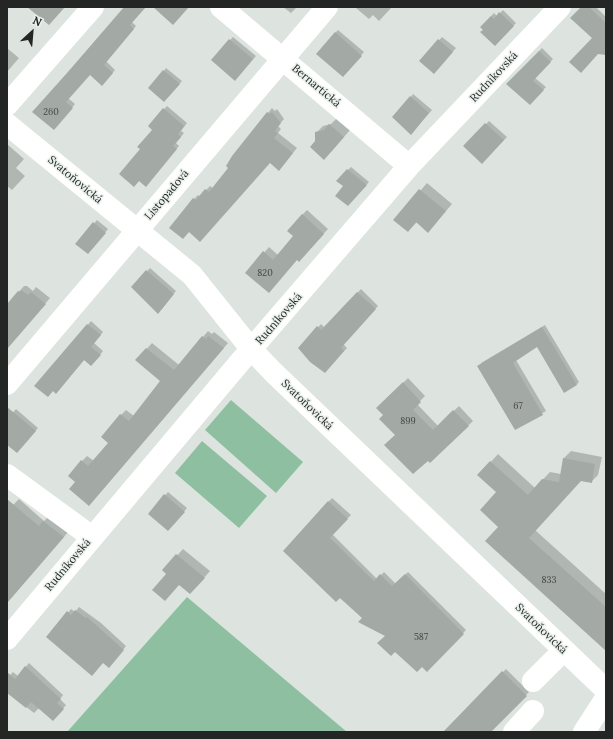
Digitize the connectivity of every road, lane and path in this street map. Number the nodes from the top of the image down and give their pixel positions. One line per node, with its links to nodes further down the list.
1 (93, 7): 6 (street)
2 (221, 7): 5 (street, Bernartická)
3 (327, 7): 5 (street, Listopadová)
4 (560, 7): 8 (street, Rudníkovská)
5 (283, 59): 8 (street, Bernartická); 9 (street, Listopadová)
6 (7, 105)
7 (7, 124): 9 (street, Svatoňovická)
8 (409, 166): 10 (street, Rudníkovská)
9 (137, 231): 10 (street, Svatoňovická); 11 (street, Listopadová)
10 (252, 350): 13 (street, Rudníkovská); 15 (street, Svatoňovická)
11 (7, 384)
12 (7, 475): 13 (street)
13 (92, 537): 14 (street, Rudníkovská)
14 (7, 639)
15 (563, 651): 16 (street); 17 (street, Svatoňovická)
16 (533, 682)
17 (606, 690)
18 (606, 698): 21 (street)
19 (533, 711): 20 (street)
20 (514, 732)
21 (584, 732)

